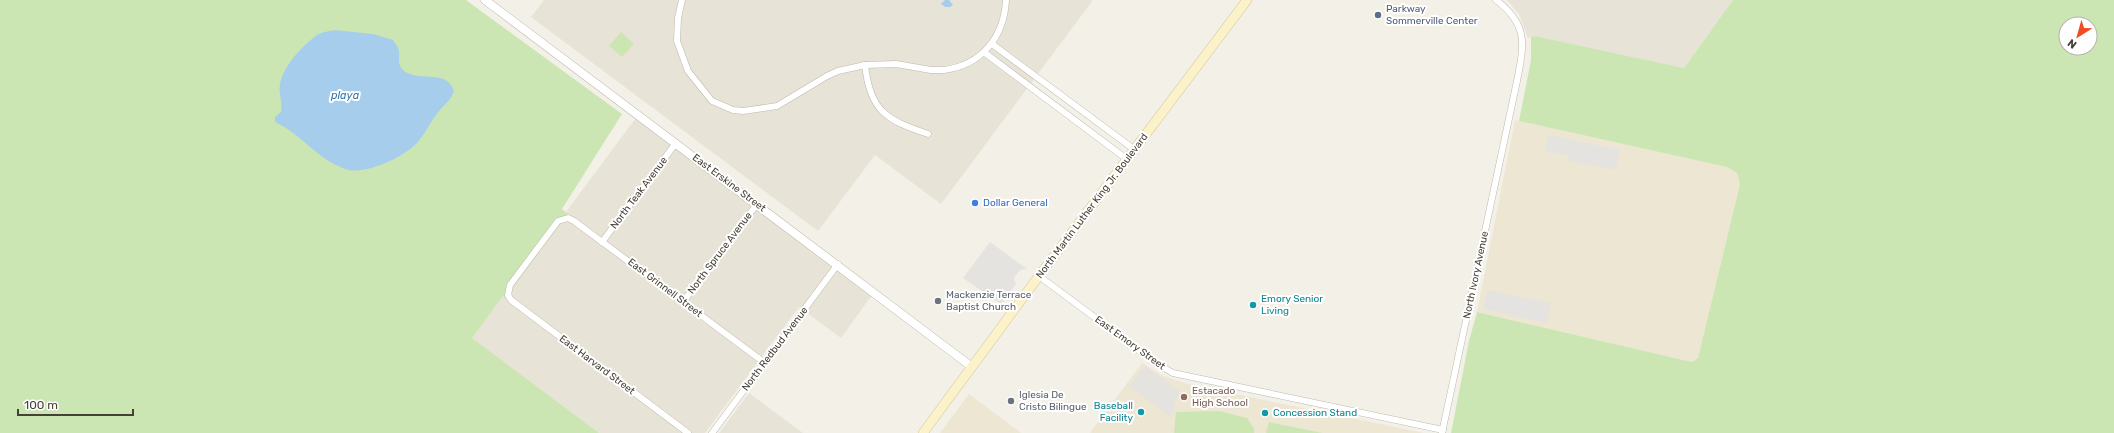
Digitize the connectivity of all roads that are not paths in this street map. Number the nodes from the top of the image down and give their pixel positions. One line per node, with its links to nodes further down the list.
1 (485, 0): 10 (street, East Erskine Street)
2 (682, 0): 8 (street)
3 (1006, 0): 6 (street)
4 (1247, 0): 11 (main road, North Martin Luther King Jr. Boulevard)
5 (1496, 0): 21 (street, North Ivory Avenue)
6 (992, 44): 7 (street); 11 (street)
7 (985, 53): 8 (street); 12 (street)
8 (865, 65): 9 (street)
9 (928, 134)
10 (676, 143): 13 (street, East Erskine Street); 14 (street, North Teak Avenue)
11 (1135, 150): 12 (main road, North Martin Luther King Jr. Boulevard)
12 (1128, 160): 16 (main road, North Martin Luther King Jr. Boulevard)
13 (757, 204): 15 (street, East Erskine Street); 18 (street, North Spruce Avenue)
14 (602, 242): 17 (street, East Grinnell Street); 18 (street, East Grinnell Street)
15 (838, 264): 19 (street, North Redbud Avenue); 20 (street, East Erskine Street)
16 (1039, 276): 20 (main road, North Martin Luther King Jr. Boulevard); 21 (street, East Emory Street)
17 (508, 295): 22 (street, East Harvard Street)
18 (683, 302): 19 (street, East Grinnell Street)
19 (765, 363): 23 (street, North Redbud Avenue)
20 (972, 367): 24 (main road, North Martin Luther King Jr. Boulevard)
21 (1443, 431)
22 (688, 433)
23 (712, 433)
24 (923, 433)

